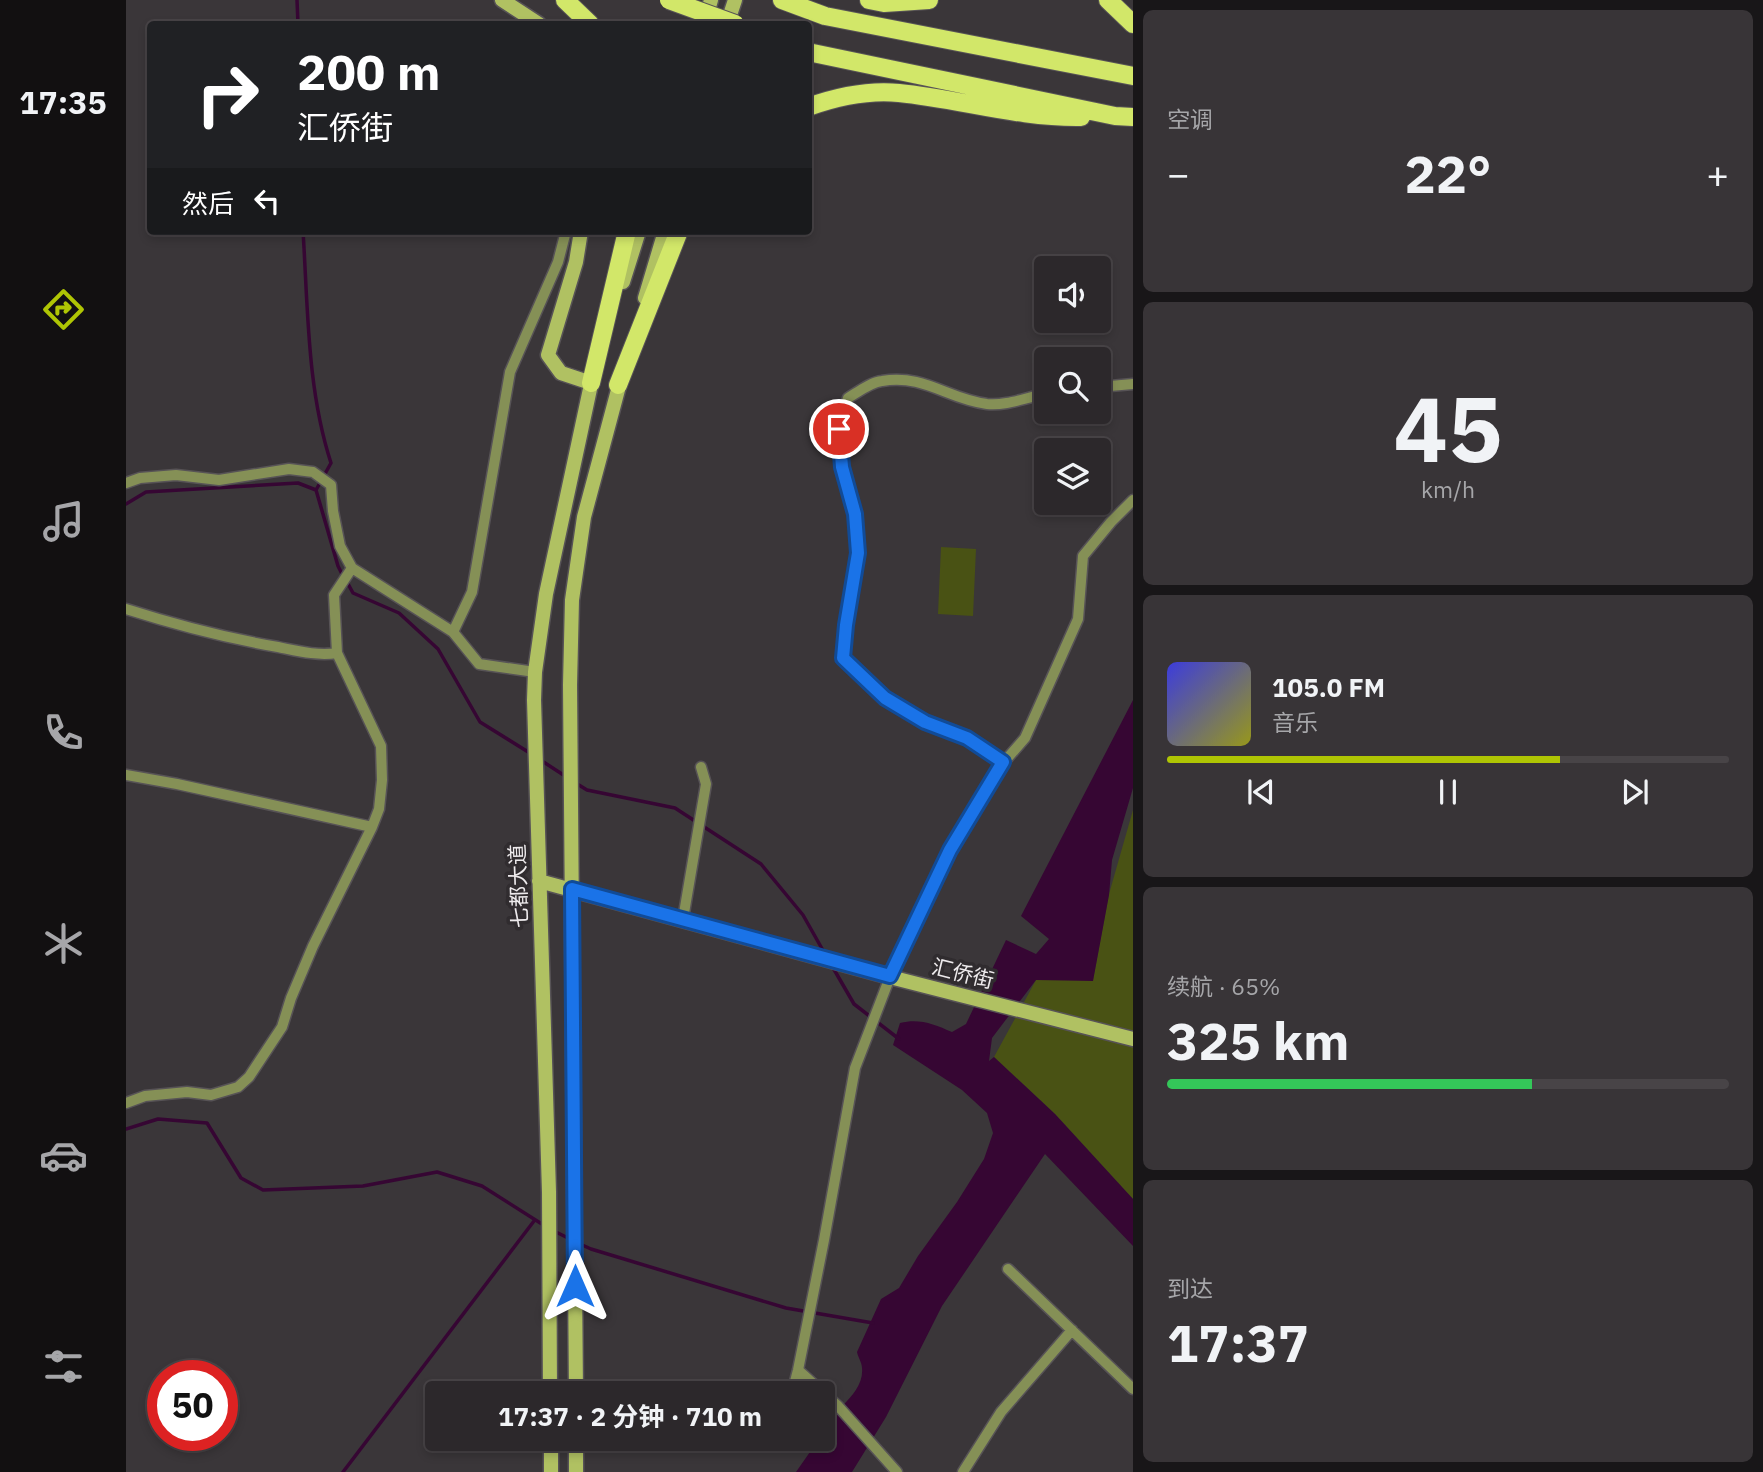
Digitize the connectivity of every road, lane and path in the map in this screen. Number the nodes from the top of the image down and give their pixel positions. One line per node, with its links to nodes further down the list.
1 (502, 0): 10 (main road)
2 (565, 0): 11 (main road)
3 (668, 0): 13 (main road, bridge)
4 (711, 0): 12 (main road)
5 (734, 0): 14 (main road)
6 (782, 0): 17 (main road)
7 (869, 0): 8 (main road)
8 (929, 0)
9 (1108, 0): 15 (main road)
10 (534, 21)
11 (587, 21)
12 (705, 21)
13 (727, 21)
14 (728, 21)
15 (1133, 24)
16 (812, 53): 19 (main road)
17 (1133, 76)
18 (812, 106): 19 (main road)
19 (1124, 117)
20 (565, 235): 35 (street)
21 (580, 235): 26 (main road)
22 (626, 235): 26 (main road)
23 (638, 235): 26 (main road, 七都大道)
24 (664, 235): 28 (main road)
25 (677, 235): 28 (main road)
26 (591, 383): 37 (main road, 七都大道)
27 (1133, 384): 29 (street)
28 (618, 386): 43 (main road)
29 (1111, 386)
30 (1034, 397): 38 (street)
31 (126, 483): 33 (street)
32 (1133, 500): 38 (street)
33 (350, 570): 35 (street); 36 (street)
34 (126, 609): 36 (street)
35 (453, 632): 37 (street)
36 (337, 653): 41 (street)
37 (535, 672): 42 (main road, 七都大道)
38 (1003, 762): 45 (street)
39 (701, 767): 44 (street)
40 (126, 775): 41 (street)
41 (372, 827): 47 (street)
42 (539, 881): 43 (main road, 汇侨街); 51 (main road, 七都大道)
43 (572, 889): 44 (main road, 汇侨街); 52 (main road)
44 (683, 919): 45 (main road, 汇侨街)
45 (890, 976): 46 (main road, 汇侨街); 50 (street)
46 (1133, 1039)
47 (126, 1103)
48 (1008, 1269): 49 (street)
49 (1072, 1330): 54 (street); 60 (street)
50 (798, 1370): 53 (street); 59 (street)
51 (550, 1381)
52 (576, 1381)
53 (795, 1381)
54 (1133, 1389)
55 (551, 1451): 57 (main road)
56 (576, 1451): 58 (main road)
57 (551, 1472)
58 (576, 1472)
59 (898, 1472)
60 (962, 1472)

